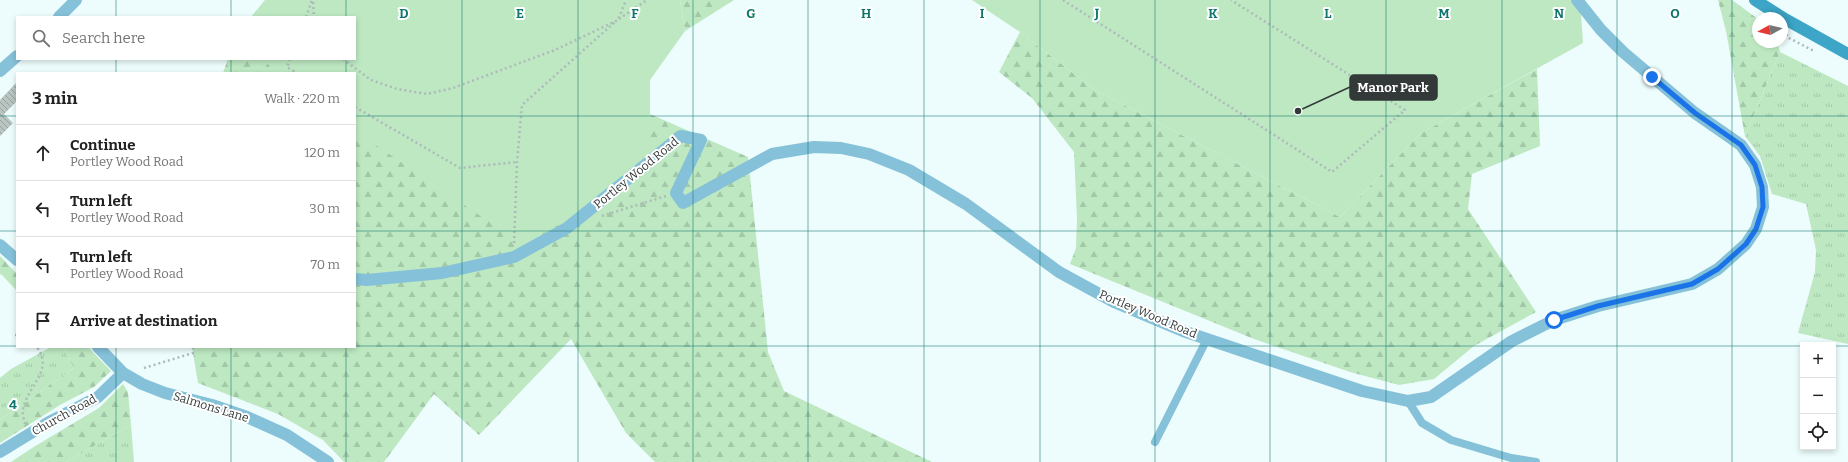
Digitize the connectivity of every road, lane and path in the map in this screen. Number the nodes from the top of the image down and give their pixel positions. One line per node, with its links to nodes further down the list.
1 (76, 0): 9 (street)
2 (312, 0): 10 (path); 11 (path)
3 (626, 0): 12 (path)
4 (648, 0): 12 (path)
5 (1063, 0): 6 (path)
6 (1231, 0)
7 (1577, 0): 33 (street, Portley Wood Road)
8 (1755, 0): 13 (street)
9 (60, 16)
10 (306, 16)
11 (314, 16)
12 (618, 20): 16 (path); 20 (path)
13 (1848, 54)
14 (16, 57): 17 (street)
15 (290, 60): 18 (path)
16 (344, 60)
17 (0, 71)
18 (295, 72)
19 (356, 108): 20 (path)
20 (517, 162): 24 (path)
21 (676, 193): 22 (path); 24 (street, Portley Wood Road); 27 (street, Portley Wood Road)
22 (601, 217)
23 (0, 245): 25 (street)
24 (514, 257): 26 (street, Portley Wood Road)
25 (16, 259)
26 (356, 279)
27 (1207, 339): 33 (street, Portley Wood Road); 35 (lane)
28 (38, 348): 34 (path)
29 (99, 348): 32 (street, Salmons Lane)
30 (194, 348): 31 (path)
31 (144, 368)
32 (123, 373): 34 (street, Church Road); 37 (street, Salmons Lane)
33 (1408, 401): 38 (lane)
34 (29, 434): 36 (street, Church Road)
35 (1154, 442)
36 (0, 452)
37 (328, 462)
38 (1536, 462)

